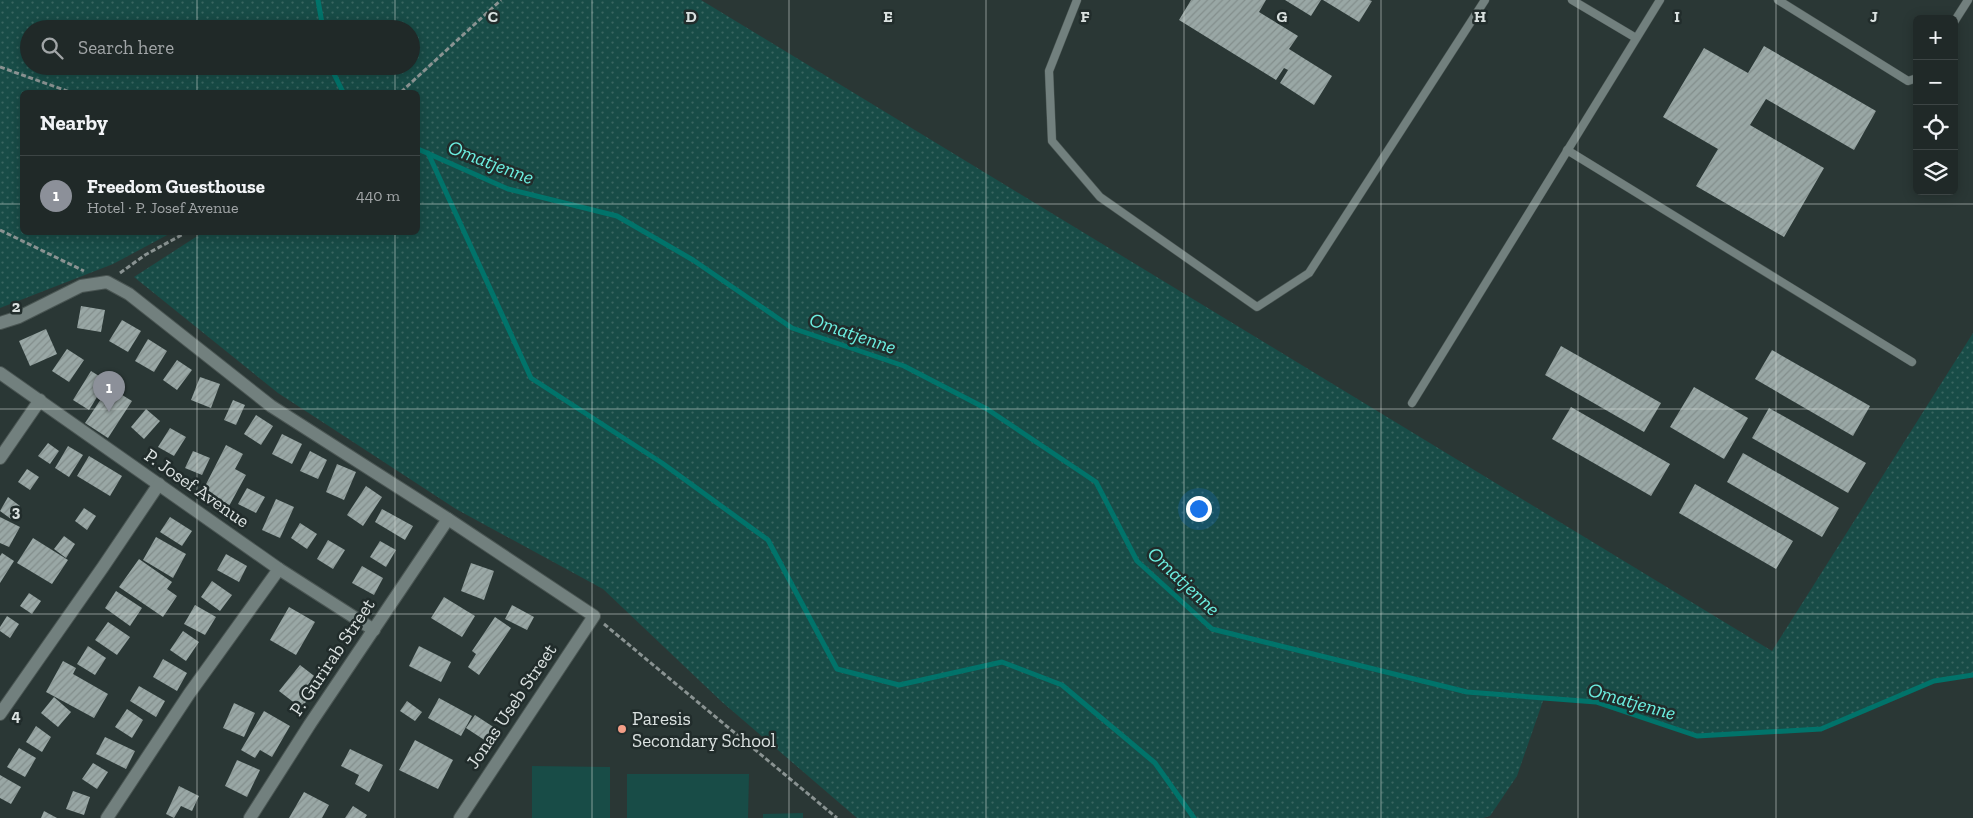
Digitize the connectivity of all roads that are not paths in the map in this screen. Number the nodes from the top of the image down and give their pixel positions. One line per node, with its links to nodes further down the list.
1 (1077, 0): 6 (lane)
2 (1572, 0): 8 (lane)
3 (1660, 0): 8 (lane)
4 (1778, 0): 9 (lane)
5 (1968, 0): 7 (lane)
6 (1481, 1)
7 (1958, 16)
8 (1636, 38): 10 (lane)
9 (1913, 80)
10 (1567, 150): 12 (lane); 15 (lane)
11 (0, 323): 18 (street)
12 (1912, 362)
13 (0, 372): 14 (street, P. Josef Avenue)
14 (40, 400): 16 (street); 17 (street, P. Josef Avenue)
15 (1412, 403)
16 (0, 458)
17 (159, 484): 19 (street, P. Josef Avenue); 21 (street)
18 (448, 519): 20 (street, P. Gurirab Street); 24 (street, Jonas Useb Street)
19 (279, 569): 20 (street, P. Josef Avenue); 22 (street)
20 (374, 630): 23 (street, P. Gurirab Street)
21 (0, 714)
22 (107, 818)
23 (250, 818)
24 (460, 818)

